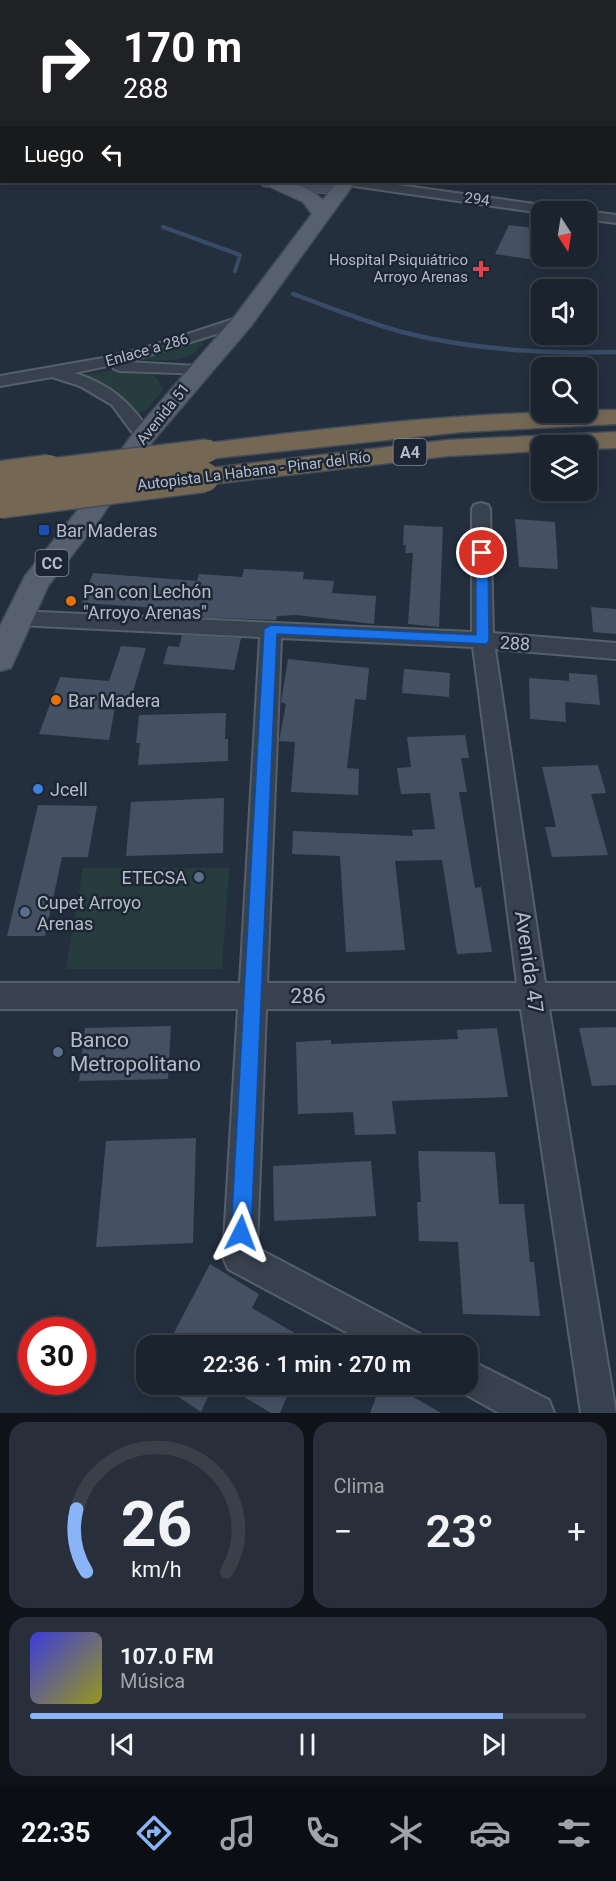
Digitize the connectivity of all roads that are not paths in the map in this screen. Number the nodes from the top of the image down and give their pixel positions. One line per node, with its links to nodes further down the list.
1 (274, 183): 5 (main road)
2 (310, 183): 3 (main road, 294)
3 (347, 184): 4 (street, 294); 5 (main road, Avenida 51 / CC)
4 (531, 208)
5 (322, 215): 8 (main road, Avenida 51 / CC)
6 (597, 216): 7 (street)
7 (616, 219)
8 (243, 321): 9 (street, Enlace a 286); 10 (main road, Avenida 51 / CC)
9 (49, 371): 10 (street, Enlace a 286); 11 (street); 13 (street, Enlace a 286)
10 (198, 371): 13 (main road, Avenida 51 / CC)
11 (0, 381)
12 (616, 417): 15 (highway, Autopista La Habana - Pinar del Río / A4, bridge)
13 (144, 436): 18 (main road, Avenida 51 / CC)
14 (616, 440): 16 (highway, Autopista La Habana - Pinar del Río / A4, bridge)
15 (0, 476)
16 (0, 503)
17 (481, 509): 20 (street, Avenida 47)
18 (18, 618): 19 (street, 288); 22 (main road, Avenida 51 / CC)
19 (271, 629): 20 (street, 288); 24 (street)
20 (483, 640): 21 (street, 288); 25 (street, Avenida 47)
21 (616, 651)
22 (0, 660)
23 (0, 996): 24 (street, 286)
24 (253, 996): 25 (street, 286); 27 (street)
25 (533, 996): 26 (street, 286); 30 (street, Avenida 47)
26 (616, 996)
27 (387, 1335)
28 (478, 1382): 29 (street)
29 (536, 1413)
30 (599, 1413)

